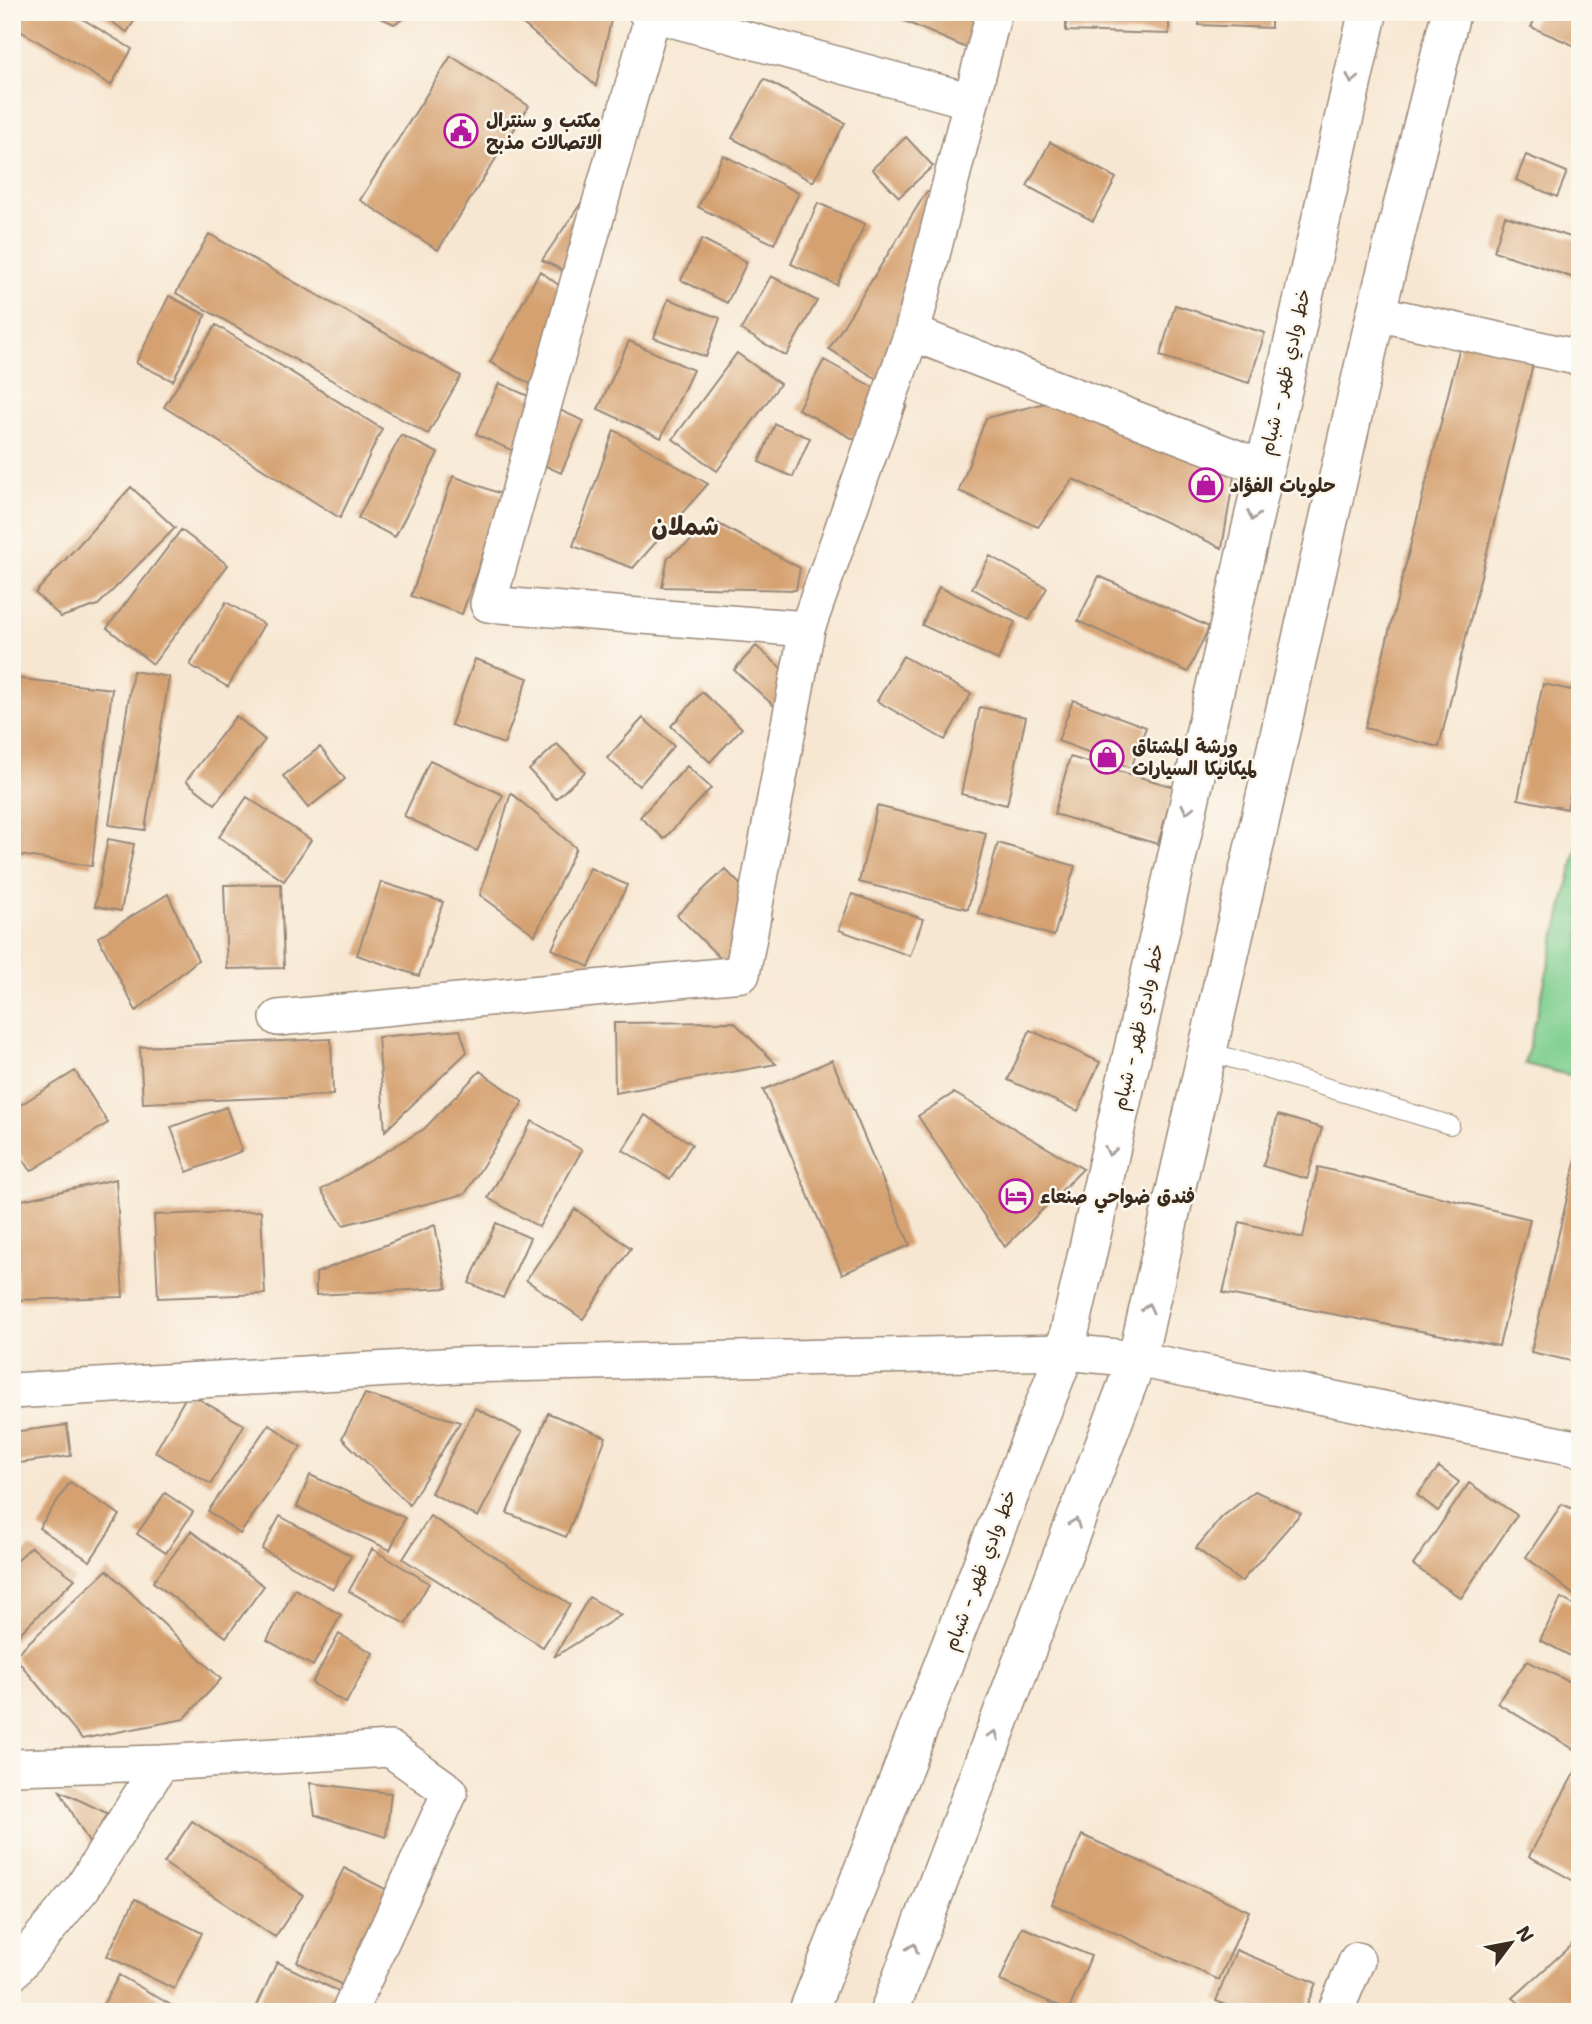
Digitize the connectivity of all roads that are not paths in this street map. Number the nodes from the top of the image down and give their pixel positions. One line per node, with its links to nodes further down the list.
1 (994, 12): 5 (street)
2 (1367, 12): 9 (main road, خط وادي ظهر - شبام, one-way to 9)
3 (1451, 12): 6 (main road)
4 (649, 13): 5 (street); 10 (street)
5 (971, 101): 7 (street)
6 (1376, 313): 8 (street); 12 (main road)
7 (912, 333): 9 (street); 10 (street)
8 (1580, 358)
9 (1263, 468): 14 (main road, خط وادي ظهر - شبام, one-way to 14)
10 (807, 629): 11 (street)
11 (278, 1018)
12 (1207, 1051): 13 (lane); 15 (main road, one-way to 12)
13 (1450, 1125)
14 (1065, 1352): 15 (street); 16 (street); 23 (main road, خط وادي ظهر - شبام)
15 (1137, 1360): 17 (street); 24 (main road, one-way to 15)
16 (12, 1391)
17 (1580, 1449)
18 (161, 1763): 19 (street); 21 (street); 22 (street)
19 (12, 1767)
20 (1357, 1960): 25 (street)
21 (12, 1973)
22 (349, 2012)
23 (808, 2012)
24 (889, 2012)
25 (1335, 2012)

